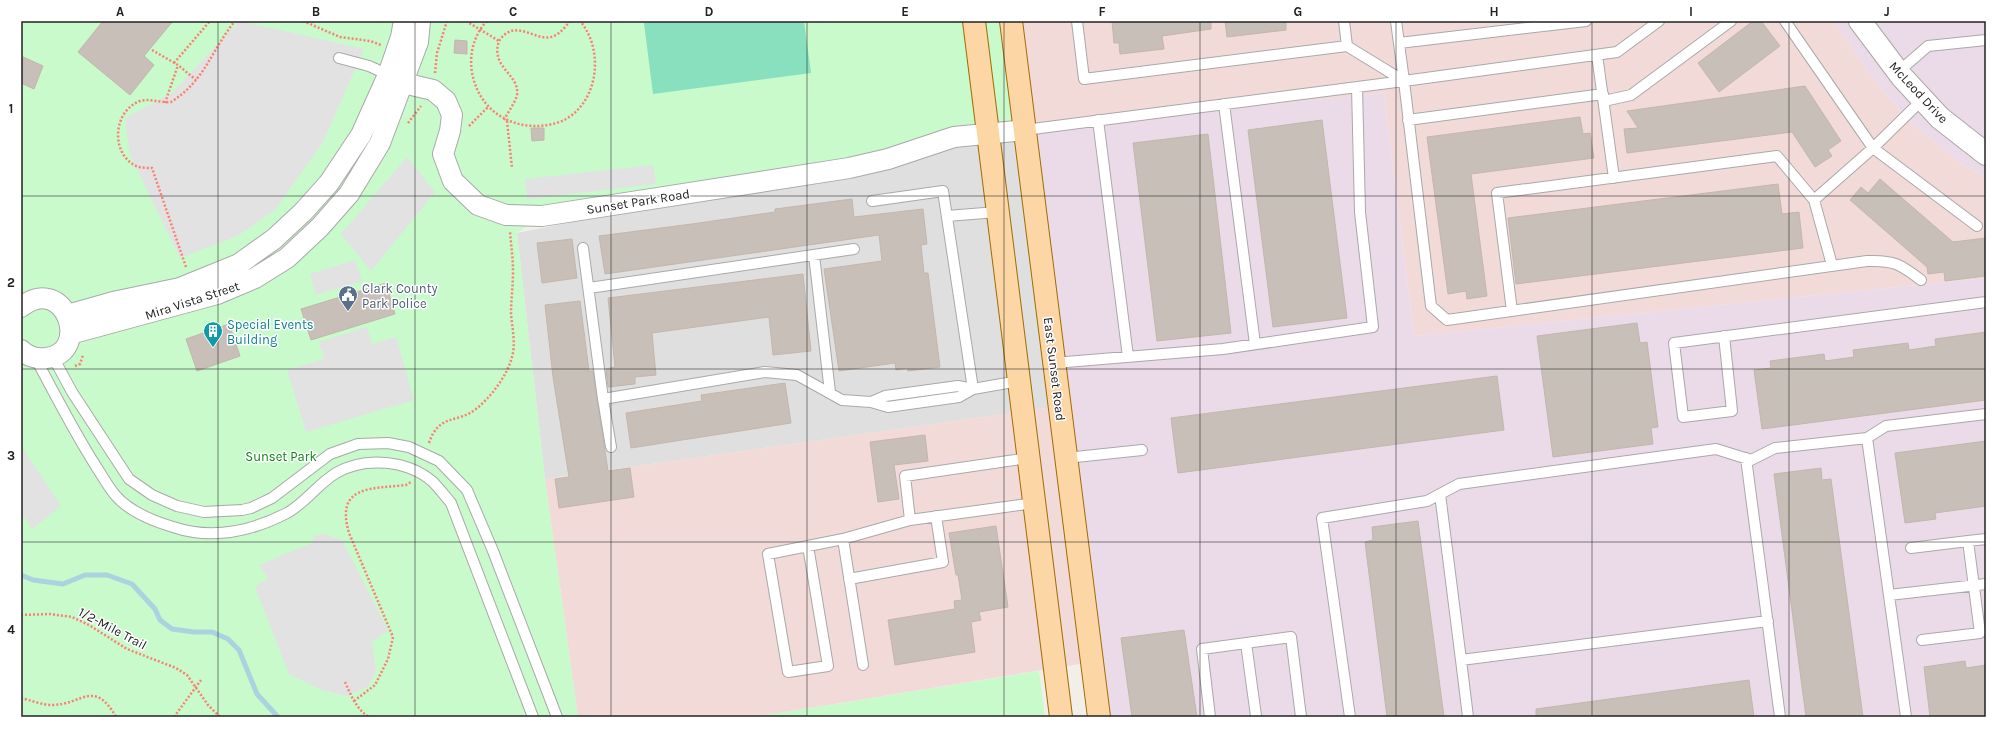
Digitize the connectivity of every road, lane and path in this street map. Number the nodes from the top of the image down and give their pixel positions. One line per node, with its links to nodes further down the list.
1 (210, 21): 30 (path)
2 (235, 21): 35 (path)
3 (303, 21): 25 (path)
4 (404, 21): 34 (street)
5 (420, 21): 34 (street)
6 (447, 21): 33 (path)
7 (466, 21): 21 (path)
8 (487, 21): 21 (path)
9 (570, 21): 23 (path)
10 (580, 21): 43 (path)
11 (974, 21): 48 (main road)
12 (1011, 21): 47 (main road, East Sunset Road)
13 (1077, 21): 26 (lane)
14 (1344, 21): 26 (lane)
15 (1396, 21): 24 (lane)
16 (1586, 21): 24 (lane)
17 (1659, 21): 28 (lane)
18 (1731, 21): 38 (lane)
19 (1785, 21): 49 (lane)
20 (1860, 21): 32 (street, McLeod Drive)
21 (481, 29): 23 (path); 42 (path)
22 (1986, 40): 32 (lane)
23 (499, 41): 43 (path)
24 (1399, 43): 36 (lane)
25 (382, 45)
26 (1347, 46): 36 (lane)
27 (152, 50): 30 (path)
28 (1598, 55): 36 (lane); 38 (lane)
29 (339, 58): 34 (lane)
30 (174, 63): 31 (path)
31 (178, 65): 35 (path); 40 (path)
32 (1898, 72): 39 (street, McLeod Drive)
33 (435, 78)
34 (396, 79): 48 (street, Sunset Park Road); 68 (street, Mira Vista Street); 69 (street, Mira Vista Street)
35 (196, 80): 40 (path)
36 (1404, 81): 37 (lane); 45 (lane)
37 (1357, 87): 41 (lane); 71 (lane)
38 (1603, 98): 45 (lane); 52 (lane)
39 (1923, 99): 49 (lane); 50 (street, McLeod Drive)
40 (165, 102): 62 (path)
41 (1224, 104): 44 (lane); 71 (lane)
42 (488, 107): 43 (path); 46 (path)
43 (505, 120): 51 (path)
44 (1098, 120): 47 (lane); 73 (lane)
45 (1408, 120): 67 (lane)
46 (469, 126)
47 (1025, 130): 48 (street, Sunset Park Road); 74 (main road, East Sunset Road)
48 (988, 134): 55 (main road)
49 (1873, 148): 53 (lane); 57 (lane)
50 (1986, 154)
51 (512, 168)
52 (1614, 178): 53 (lane); 67 (lane)
53 (1814, 200): 61 (lane)
54 (872, 201): 56 (lane)
55 (997, 212): 56 (lane); 75 (main road)
56 (947, 216): 77 (lane)
57 (1977, 226)
58 (583, 248): 64 (lane)
59 (854, 249): 60 (lane)
60 (814, 255): 64 (lane); 78 (lane)
61 (1832, 266): 63 (lane); 67 (lane)
62 (186, 270)
63 (1921, 280)
64 (590, 288): 80 (lane)
65 (1986, 302): 70 (lane)
66 (21, 307): 68 (street)
67 (1512, 310)
68 (67, 315): 69 (street)
69 (70, 334): 72 (street)
70 (1724, 336): 70 (lane)
71 (1255, 344): 73 (lane)
72 (36, 355): 120 (lane); 121 (lane)
73 (1128, 357): 74 (lane)
74 (1054, 363): 89 (main road, East Sunset Road)
75 (1018, 381): 77 (lane); 88 (main road)
76 (938, 389): 77 (lane); 79 (lane); 81 (lane)
77 (973, 389): 81 (lane)
78 (830, 392): 80 (lane); 82 (lane)
79 (913, 392): 82 (lane); 83 (lane)
80 (603, 399): 86 (lane)
81 (940, 400): 83 (lane)
82 (871, 402): 83 (lane)
83 (915, 403)
84 (1986, 414): 85 (lane)
85 (1867, 438): 90 (lane); 103 (lane)
86 (611, 447)
87 (1142, 450): 89 (lane)
88 (1028, 458): 92 (main road); 94 (lane)
89 (1066, 458): 123 (main road, East Sunset Road)
90 (1746, 458): 91 (lane); 105 (lane)
91 (1440, 494): 109 (lane); 126 (lane)
92 (1034, 503): 93 (lane); 122 (main road)
93 (936, 516): 94 (lane); 100 (lane)
94 (910, 520): 95 (lane)
95 (842, 539): 98 (lane); 100 (lane)
96 (1986, 539): 97 (lane)
97 (1968, 541): 99 (lane); 102 (lane)
98 (808, 546): 98 (lane)
99 (1911, 548)
100 (849, 578): 110 (lane)
101 (1986, 584): 102 (lane)
102 (1974, 585): 103 (lane); 106 (lane)
103 (1889, 595): 129 (lane)
104 (21, 615): 113 (path, 1/2-Mile Trail)
105 (1768, 621): 109 (lane); 128 (lane)
106 (1983, 632): 107 (lane)
107 (1922, 640)
108 (1246, 643): 115 (lane); 124 (lane); 125 (lane)
109 (1461, 660): 127 (lane)
110 (863, 665)
111 (201, 680): 113 (path)
112 (345, 682): 119 (path)
113 (196, 685): 117 (path); 118 (path, 1/2-Mile Trail)
114 (21, 698): 116 (path)
115 (1256, 716)
116 (116, 717)
117 (174, 717)
118 (220, 717)
119 (369, 717)
120 (533, 717)
121 (557, 717)
122 (1061, 717)
123 (1099, 717)
124 (1210, 717)
125 (1301, 717)
126 (1350, 717)
127 (1468, 717)
128 (1780, 717)
129 (1906, 717)

